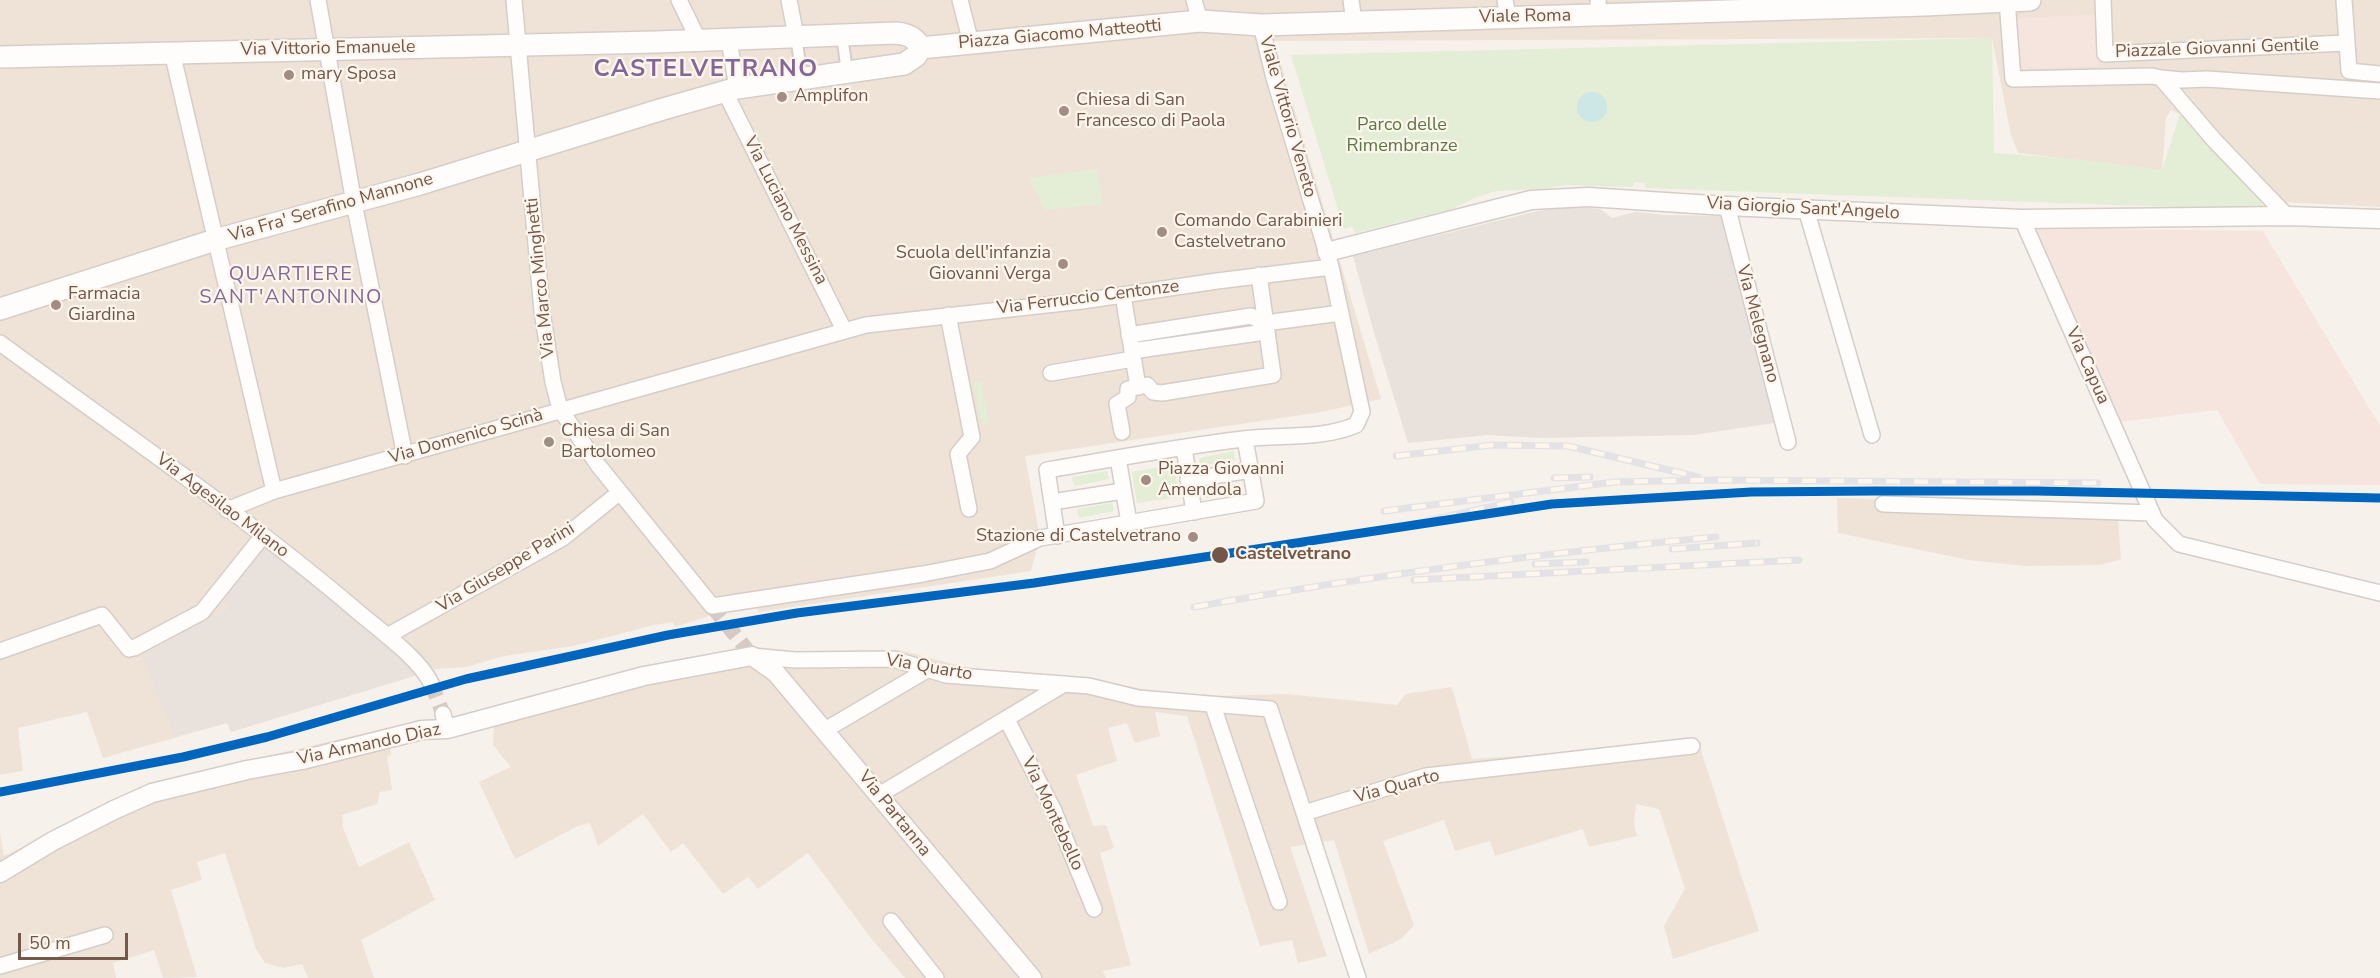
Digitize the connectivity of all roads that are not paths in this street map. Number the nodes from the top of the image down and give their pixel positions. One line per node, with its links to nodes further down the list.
1 (318, 0): 26 (street)
2 (514, 0): 24 (street, Via Marco Minghetti)
3 (679, 0): 21 (street)
4 (789, 0): 19 (street)
5 (960, 0): 22 (street)
6 (1194, 0): 15 (street)
7 (1351, 0): 16 (street)
8 (2007, 0): 9 (main road, Viale Roma); 12 (main road, Viale Roma); 32 (street, Piazzale Giovanni Gentile)
9 (2030, 0)
10 (2103, 0): 23 (street, Piazzale Giovanni Gentile)
11 (2344, 0): 23 (street)
12 (1665, 6): 14 (main road, Viale Roma)
13 (1507, 8): 14 (main road, Viale Roma); 16 (main road, Viale Roma)
14 (1599, 8)
15 (1200, 21): 17 (main road, Viale Roma); 22 (main road, Piazza Giacomo Matteotti)
16 (1354, 22): 17 (main road, Viale Roma)
17 (1261, 25): 43 (street, Viale Vittorio Veneto)
18 (842, 35): 19 (main road); 25 (main road); 29 (street)
19 (796, 36): 20 (main road); 31 (street)
20 (729, 40): 21 (main road); 33 (street)
21 (699, 41): 24 (main road, Via Vittorio Emanuele)
22 (971, 43): 25 (main road, Piazza Giacomo Matteotti)
23 (2346, 43): 30 (street)
24 (519, 45): 26 (main road, Via Vittorio Emanuele); 35 (street, Via Marco Minghetti)
25 (920, 48): 29 (main road)
26 (326, 49): 27 (main road, Via Vittorio Emanuele); 36 (street)
27 (172, 52): 28 (main road, Via Vittorio Emanuele); 42 (street)
28 (0, 57)
29 (846, 72): 31 (main road)
30 (2380, 74)
31 (802, 78): 33 (main road)
32 (2162, 78): 34 (street, Piazzale Giovanni Gentile); 39 (street)
33 (731, 90): 35 (main road, Via Fra' Serafino Mannone); 50 (street, Via Luciano Messina)
34 (2380, 91)
35 (528, 149): 36 (main road, Via Fra' Serafino Mannone); 56 (street, Via Marco Minghetti)
36 (354, 203): 42 (main road, Via Fra' Serafino Mannone); 62 (street)
37 (1727, 207): 38 (street, Via Giorgio Sant'Angelo); 43 (street, Via Giorgio Sant'Angelo); 60 (street, Via Melegnano)
38 (1806, 209): 40 (street, Via Giorgio Sant'Angelo); 58 (street)
39 (2287, 216): 40 (street, Via Giorgio Sant'Angelo); 41 (street, Via Giorgio Sant'Angelo)
40 (2022, 219): 74 (street, Via Capua)
41 (2380, 219)
42 (215, 240): 46 (main road, Via Fra' Serafino Mannone); 66 (street)
43 (1329, 259): 44 (street, Via Ferruccio Centonze); 47 (street, Viale Vittorio Veneto)
44 (1259, 275): 45 (street, Via Ferruccio Centonze); 49 (street)
45 (1123, 295): 48 (street, Via Ferruccio Centonze); 51 (street)
46 (0, 309)
47 (1341, 313): 49 (street); 59 (street, Viale Vittorio Veneto)
48 (948, 315): 50 (street, Via Ferruccio Centonze); 71 (street)
49 (1265, 323): 51 (street); 53 (street); 55 (street)
50 (844, 330): 56 (street, Via Domenico Scinà)
51 (1129, 335): 53 (street)
52 (0, 344): 72 (street, Via Agesilao Milano)
53 (1133, 355): 54 (street); 55 (street)
54 (1051, 373)
55 (1138, 387): 57 (street)
56 (560, 409): 62 (street, Via Domenico Scinà); 68 (street, Via Marco Minghetti)
57 (1122, 432)
58 (1872, 435)
59 (1251, 438): 61 (street, Viale Vittorio Veneto); 64 (street)
60 (1788, 442)
61 (1184, 448): 63 (street, Viale Vittorio Veneto); 65 (street)
62 (405, 456): 66 (street, Via Domenico Scinà)
63 (1118, 458): 67 (street); 69 (street, Viale Vittorio Veneto)
64 (1251, 470): 65 (street); 73 (street)
65 (1188, 480): 73 (street)
66 (274, 491): 72 (street, Via Domenico Scinà)
67 (1124, 491): 69 (street); 75 (street)
68 (620, 492): 76 (street, Via Marco Minghetti); 79 (street, Via Giuseppe Parini)
69 (1052, 502): 76 (street)
70 (1883, 504): 74 (street)
71 (969, 509)
72 (227, 510): 77 (street, Via Agesilao Milano)
73 (1194, 512): 75 (street)
74 (2152, 513): 78 (street, Via Capua)
75 (1129, 524): 76 (street)
76 (1057, 536)
77 (262, 537): 79 (street, Via Agesilao Milano); 80 (street)
78 (2380, 593)
79 (387, 636): 83 (street, Via Agesilao Milano)
80 (0, 651)
81 (752, 656): 82 (street, Via Quarto); 87 (street, Via Partanna); 91 (street, Via Armando Diaz)
82 (927, 670): 84 (street, Via Quarto); 87 (street)
83 (431, 683)
84 (1064, 684): 85 (street, Via Quarto); 86 (street)
85 (1213, 705): 90 (street, Via Quarto); 92 (street)
86 (1007, 720): 89 (street); 93 (street, Via Montebello)
87 (825, 730): 89 (street, Via Partanna)
88 (1692, 746): 90 (street, Via Quarto)
89 (879, 795): 98 (street, Via Partanna)
90 (1304, 813): 99 (street)
91 (0, 873)
92 (1279, 902)
93 (1094, 909)
94 (891, 921): 97 (street)
95 (105, 935): 96 (street)
96 (0, 966)
97 (936, 978)
98 (1032, 978)
99 (1358, 978)

